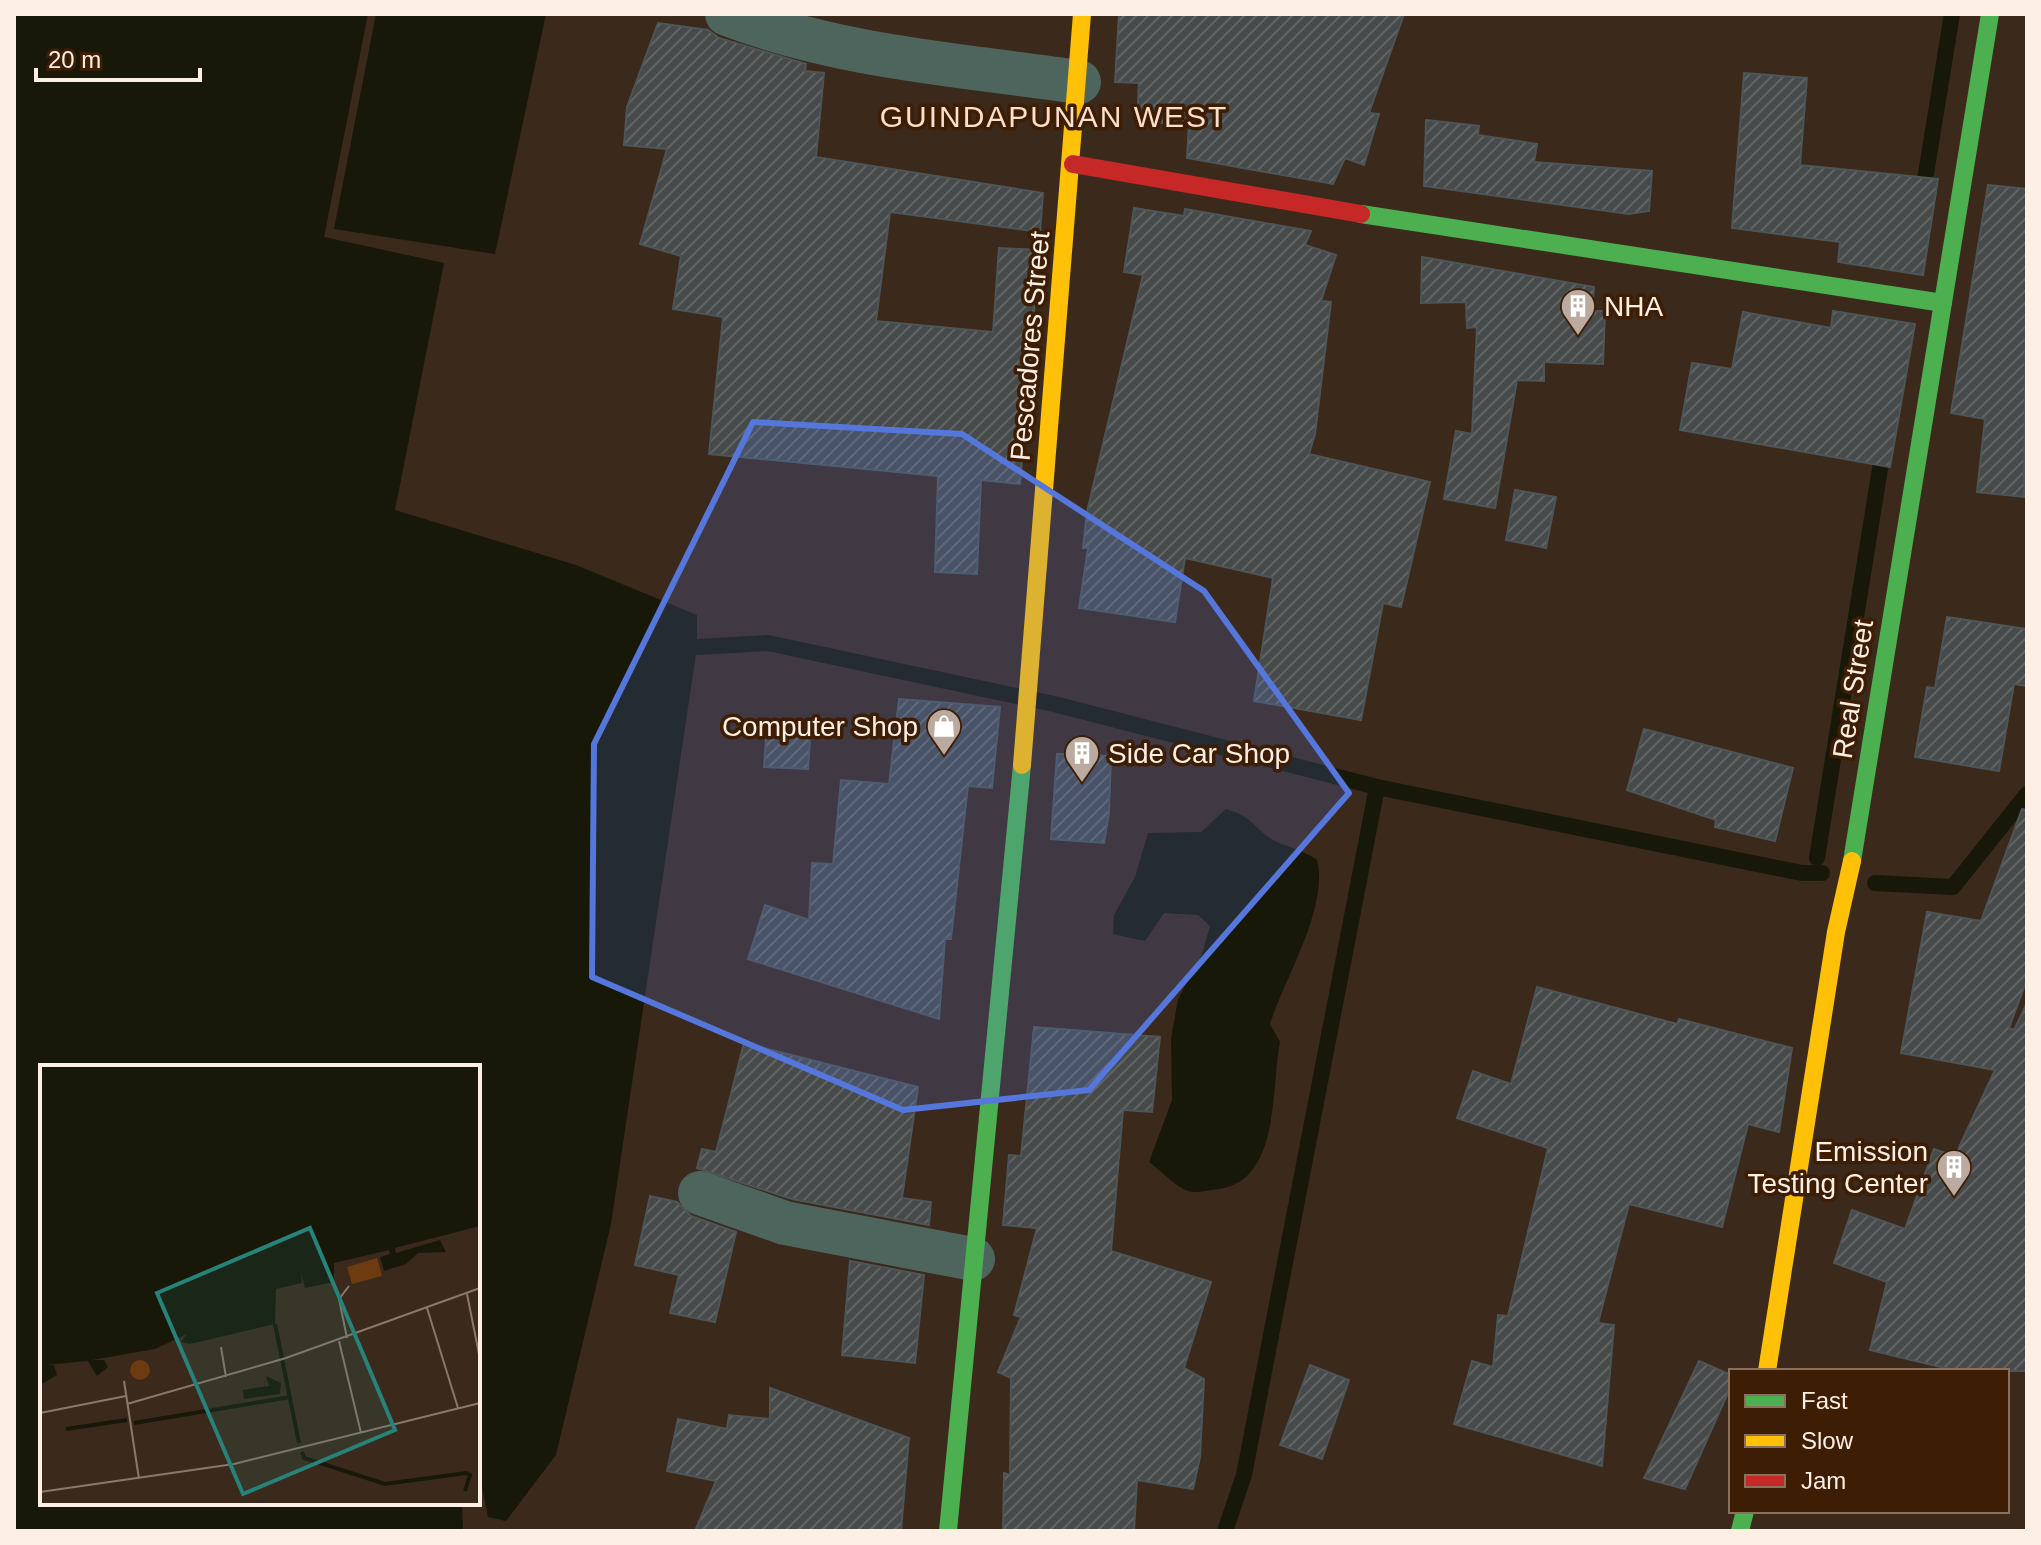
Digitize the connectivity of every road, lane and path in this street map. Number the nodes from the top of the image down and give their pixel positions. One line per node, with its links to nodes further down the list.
1 (727, 14): 4 (street)
2 (1082, 14): 4 (street, Pescadores Street)
3 (1990, 14): 6 (street, Real Street)
4 (1079, 82): 5 (street, Pescadores Street)
5 (1073, 164): 6 (street); 8 (street, Pescadores Street)
6 (1943, 303): 9 (street, Real Street)
7 (700, 1193): 8 (street)
8 (973, 1259): 10 (street, Pescadores Street)
9 (1767, 1369)
10 (948, 1531)

